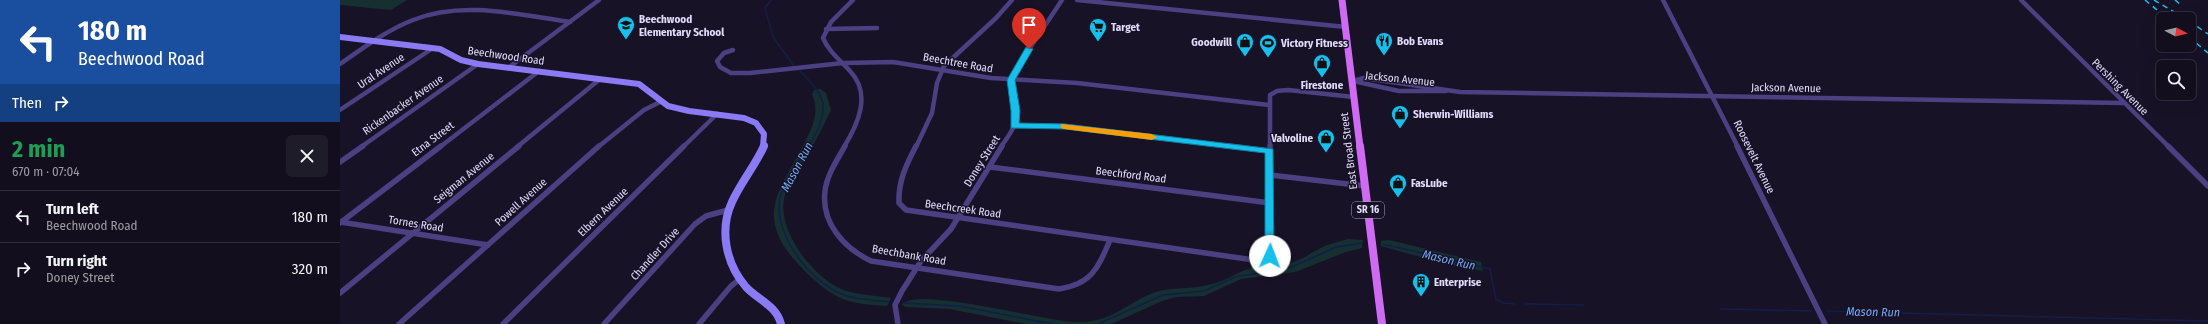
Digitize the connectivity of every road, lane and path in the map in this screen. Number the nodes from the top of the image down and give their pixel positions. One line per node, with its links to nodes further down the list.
1 (599, 0): 9 (street)
2 (853, 0): 12 (street)
3 (1012, 0): 21 (street, Beechcreek Road)
4 (1062, 0): 24 (street)
5 (1077, 0): 10 (street)
6 (1342, 0): 10 (main road, East Broad Street / SR 16)
7 (1663, 0): 31 (street, Roosevelt Avenue)
8 (2021, 0): 34 (street, Pershing Avenue)
9 (570, 22): 14 (street); 20 (street)
10 (1346, 27): 25 (main road, East Broad Street / SR 16)
11 (877, 28): 12 (street)
12 (826, 29): 17 (street, Beechbank Road)
13 (340, 37): 14 (street, Beechwood Road)
14 (375, 41): 15 (street, Beechwood Road); 18 (street)
15 (432, 48): 19 (street, Beechwood Road); 36 (street, Ural Avenue)
16 (733, 50): 17 (street, Beechtree Road)
17 (843, 63): 21 (street, Beechtree Road); 52 (street, Beechbank Road)
18 (340, 64)
19 (478, 64): 20 (street, Beechwood Road); 40 (street, Rickenbacker Avenue)
20 (508, 68): 22 (street, Beechwood Road)
21 (942, 70): 24 (street, Beechtree Road); 47 (street, Beechcreek Road)
22 (539, 71): 23 (street, Beechwood Road); 48 (street, Etna Street)
23 (600, 79): 33 (street, Beechwood Road); 49 (street, Seigman Avenue)
24 (1011, 80): 35 (street, Beechtree Road); 38 (street, Doney Street)
25 (1352, 81): 26 (street, Jackson Avenue); 28 (street, Jackson Avenue); 32 (main road, East Broad Street / SR 16)
26 (1396, 82): 27 (street, Jackson Avenue); 28 (street)
27 (1432, 87): 29 (street, Jackson Avenue); 30 (street)
28 (1395, 89): 30 (street, Jackson Avenue)
29 (1448, 91): 30 (street, Jackson Avenue); 31 (street, Jackson Avenue)
30 (1431, 92)
31 (1713, 95): 34 (street, Jackson Avenue); 62 (street, Roosevelt Avenue)
32 (1354, 97): 35 (street); 43 (main road, East Broad Street / SR 16)
33 (660, 102): 37 (street); 51 (street, Powell Avenue)
34 (2124, 102): 44 (street, Pershing Avenue)
35 (1269, 105): 39 (street)
36 (340, 110)
37 (717, 114): 46 (street); 56 (street, Elbern Avenue)
38 (1014, 126): 39 (street); 41 (street, Doney Street)
39 (1270, 151): 42 (street)
40 (340, 162)
41 (990, 167): 45 (street, Beechford Road); 47 (street, Doney Street)
42 (1270, 175): 43 (street); 45 (street)
43 (1365, 186): 61 (main road, East Broad Street / SR 16)
44 (2208, 186)
45 (1270, 202): 50 (street, Beechcreek Road)
46 (728, 210): 53 (street); 57 (street, Chandler Drive)
47 (958, 218): 50 (street, Beechcreek Road); 52 (street, Doney Street)
48 (340, 222): 49 (street, Tornes Road)
49 (412, 234): 51 (street, Tornes Road); 54 (street, Seigman Avenue)
50 (1110, 240): 52 (street, Beechbank Road)
51 (488, 245): 55 (street, Powell Avenue)
52 (917, 268): 60 (street, Doney Street)
53 (740, 279): 58 (street); 59 (street)
54 (340, 293)
55 (399, 324)
56 (503, 324)
57 (604, 324)
58 (699, 324)
59 (781, 324)
60 (898, 324)
61 (1382, 324)
62 (1825, 324)

